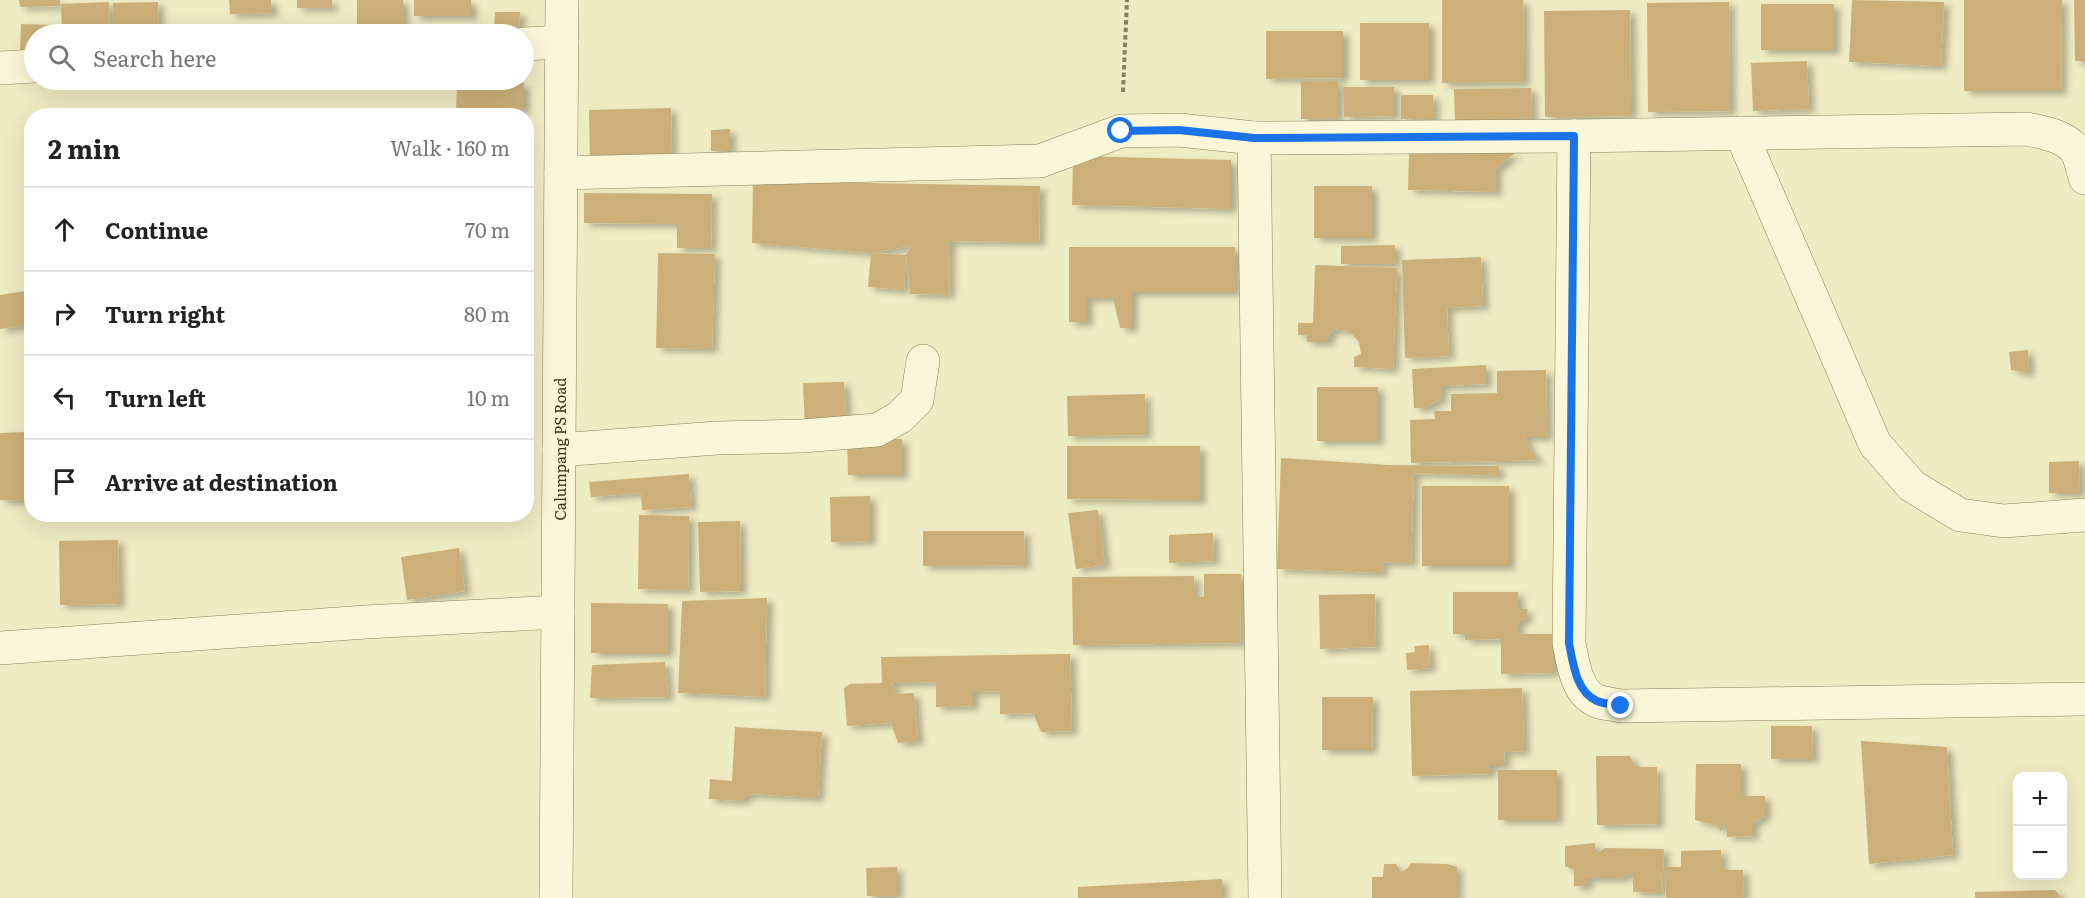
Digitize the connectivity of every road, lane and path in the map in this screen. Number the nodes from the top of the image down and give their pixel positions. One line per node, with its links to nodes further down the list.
1 (562, 0): 3 (street, Calumpang PS Road)
2 (1127, 0): 7 (path)
3 (562, 42): 4 (street); 11 (street, Calumpang PS Road)
4 (534, 43)
5 (24, 67): 6 (street)
6 (0, 68)
7 (1121, 131): 10 (street); 11 (street)
8 (1741, 134): 9 (street); 12 (street); 15 (street)
9 (1574, 136): 10 (street); 18 (street)
10 (1254, 138): 20 (street)
11 (561, 173): 14 (street, Calumpang PS Road)
12 (2085, 178)
13 (923, 361): 14 (street)
14 (559, 450): 16 (street, Calumpang PS Road)
15 (2085, 514)
16 (558, 612): 17 (street); 19 (street, Calumpang PS Road)
17 (0, 648)
18 (2085, 699)
19 (556, 898)
20 (1265, 898)

